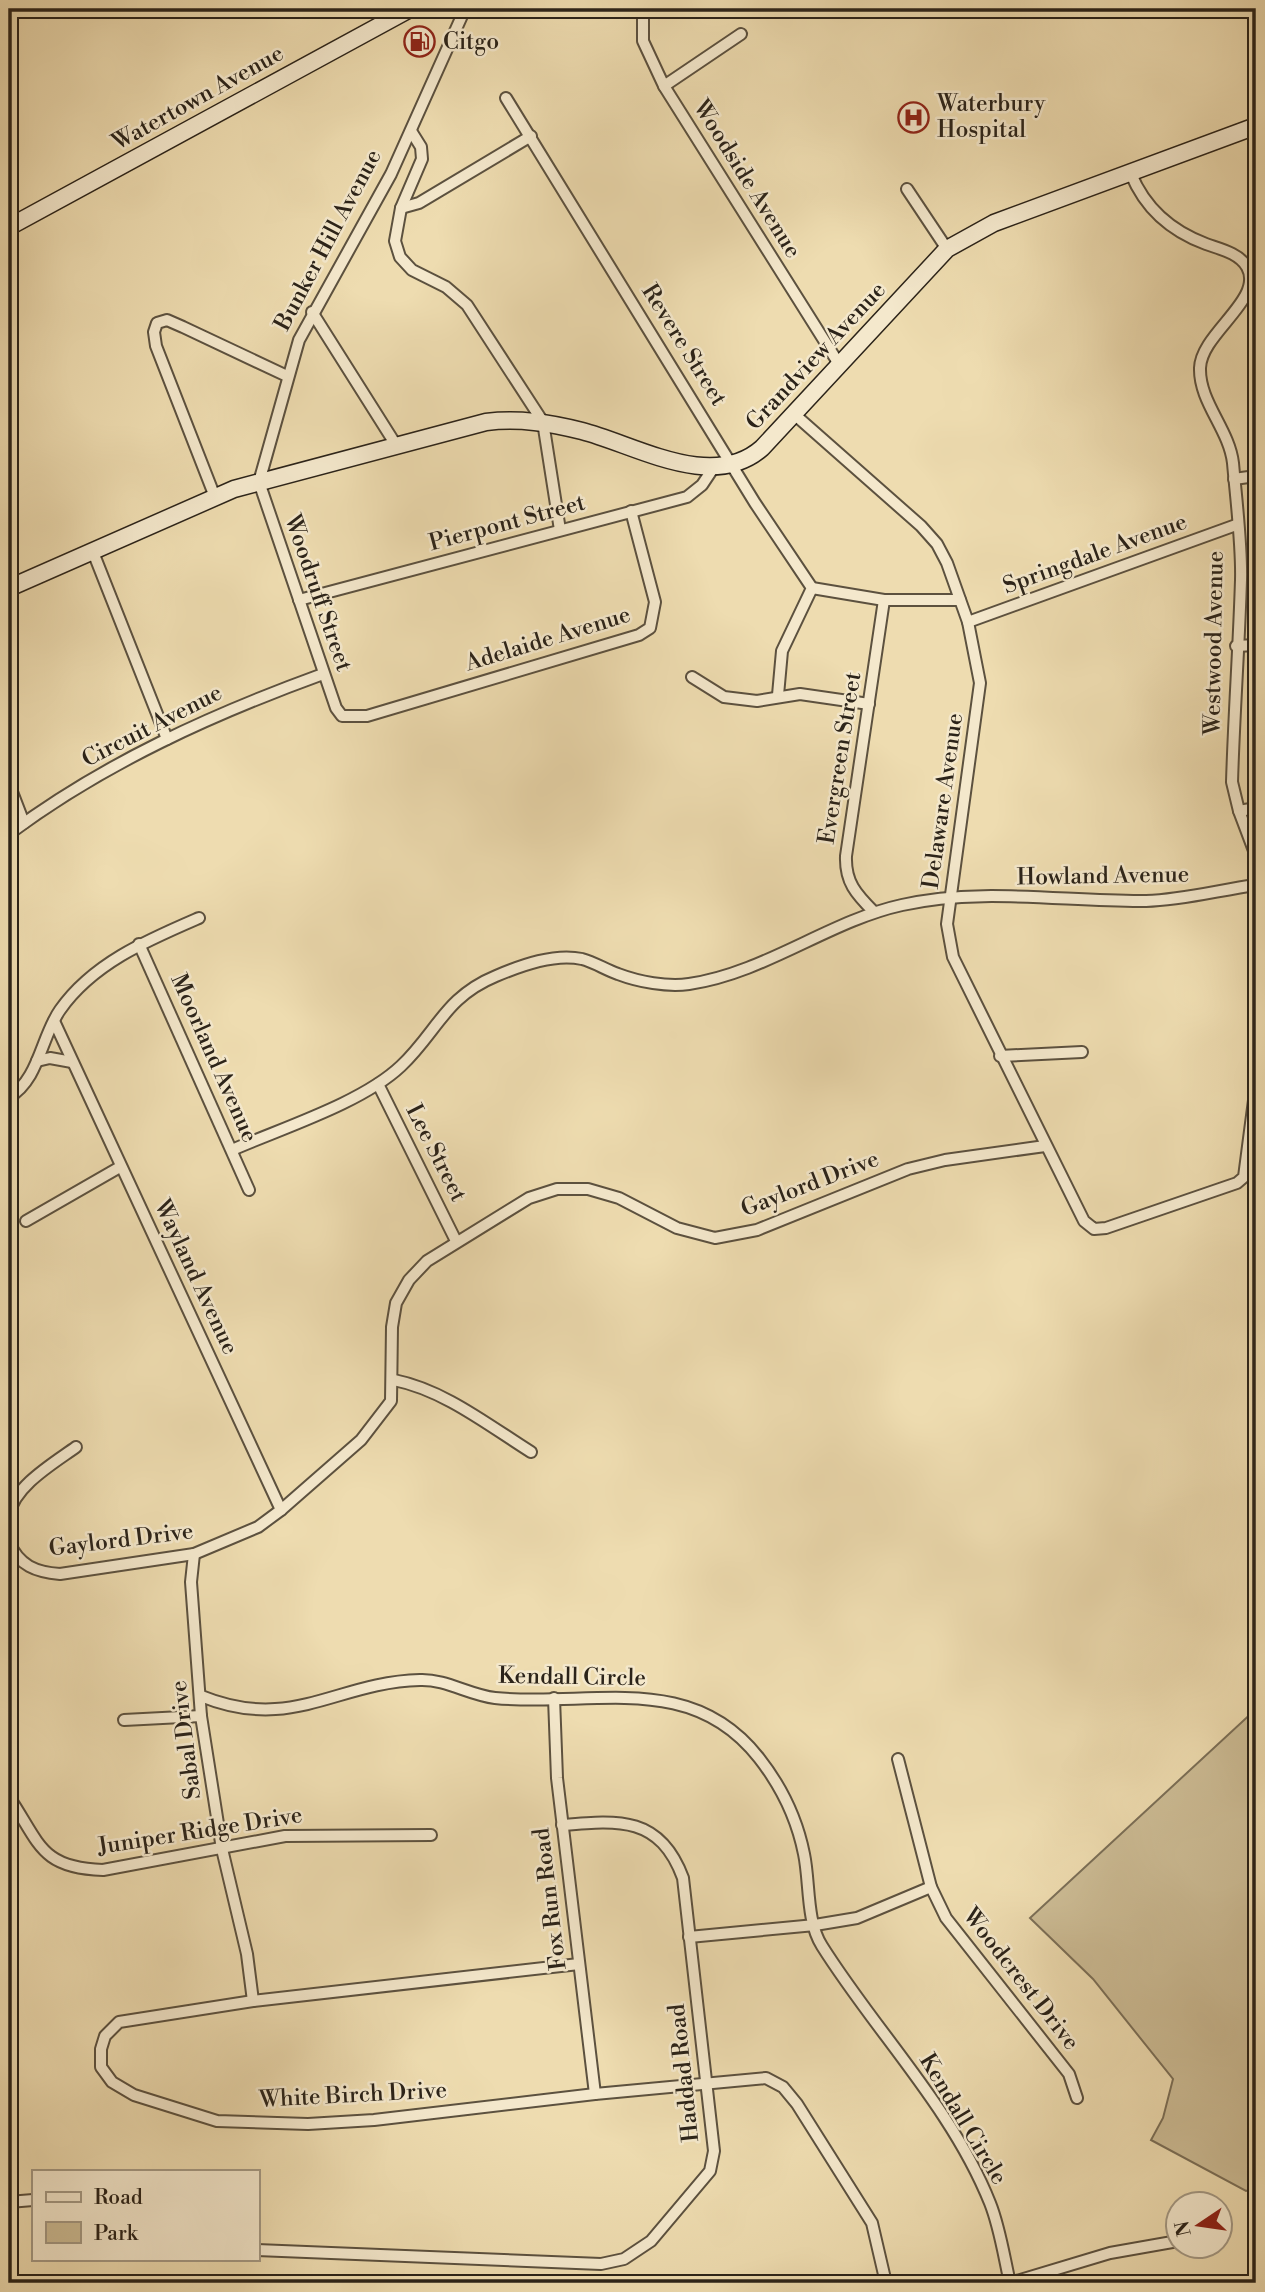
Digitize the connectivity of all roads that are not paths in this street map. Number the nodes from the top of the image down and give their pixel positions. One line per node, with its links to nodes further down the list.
1 (410, 9): 13 (main road, Watertown Avenue)
2 (465, 9): 8 (street, Bunker Hill Avenue)
3 (643, 9): 5 (street, Woodside Avenue)
4 (741, 34): 5 (street)
5 (664, 86): 16 (street, Woodside Avenue)
6 (506, 98): 9 (street, Revere Street)
7 (1256, 126): 10 (main road, Grandview Avenue)
8 (411, 131): 12 (street); 15 (street, Bunker Hill Avenue)
9 (531, 136): 12 (street); 21 (street, Revere Street)
10 (1131, 174): 14 (main road, Grandview Avenue); 24 (street, Westwood Avenue)
11 (907, 189): 14 (street)
12 (401, 208): 19 (street)
13 (11, 221)
14 (947, 249): 16 (main road, Grandview Avenue)
15 (312, 312): 17 (street, Bunker Hill Avenue); 20 (street)
16 (839, 363): 18 (main road, Grandview Avenue)
17 (287, 376): 25 (street, Bunker Hill Avenue); 26 (street)
18 (794, 414): 21 (main road, Grandview Avenue); 35 (street, Delaware Avenue)
19 (543, 422): 20 (main road, Grandview Avenue); 22 (main road, Grandview Avenue); 29 (street)
20 (396, 444): 25 (main road, Grandview Avenue)
21 (732, 464): 22 (main road, Grandview Avenue); 32 (street, Revere Street)
22 (715, 467): 27 (street, Pierpont Street)
23 (1256, 476): 24 (street)
24 (1234, 479): 28 (street, Westwood Avenue)
25 (259, 482): 26 (main road); 33 (street, Woodruff Street)
26 (215, 498): 30 (main road)
27 (631, 511): 29 (street, Pierpont Street); 43 (street, Adelaide Avenue)
28 (1236, 525): 36 (street, Springdale Avenue); 38 (street, Westwood Avenue)
29 (560, 530): 33 (street, Pierpont Street)
30 (93, 552): 31 (main road); 44 (street)
31 (9, 588)
32 (812, 588): 34 (street); 41 (street)
33 (299, 600): 39 (street, Woodruff Street)
34 (884, 600): 35 (street); 42 (street, Evergreen Street)
35 (960, 600): 36 (street, Delaware Avenue)
36 (968, 622): 52 (street, Delaware Avenue)
37 (1256, 645): 38 (street)
38 (1236, 646): 47 (street, Westwood Avenue)
39 (323, 674): 43 (street, Woodruff Street); 44 (street, Circuit Avenue)
40 (692, 677): 41 (street)
41 (778, 695): 42 (street)
42 (869, 704): 53 (street, Evergreen Street)
43 (342, 716)
44 (167, 739): 48 (street, Circuit Avenue)
45 (9, 784): 48 (street)
46 (1256, 808): 47 (street)
47 (1239, 811): 50 (street, Westwood Avenue)
48 (24, 823): 49 (street, Circuit Avenue)
49 (9, 834)
50 (1256, 856)
51 (1256, 885): 52 (street, Howland Avenue)
52 (951, 897): 53 (street, Howland Avenue); 58 (street, Delaware Avenue)
53 (874, 912): 61 (street, Howland Avenue)
54 (199, 918): 55 (street)
55 (139, 944): 56 (street); 65 (street, Moorland Avenue)
56 (54, 1020): 59 (street); 60 (street, Wayland Avenue)
57 (1082, 1052): 58 (street)
58 (1000, 1056): 64 (street, Delaware Avenue)
59 (37, 1060): 60 (street); 63 (street)
60 (72, 1062): 66 (street, Wayland Avenue)
61 (378, 1084): 65 (street, Howland Avenue); 71 (street, Lee Street)
62 (1256, 1085): 67 (street)
63 (9, 1097)
64 (1045, 1146): 67 (street, Delaware Avenue); 71 (street, Gaylord Drive)
65 (232, 1150): 69 (street, Moorland Avenue)
66 (120, 1167): 70 (street); 75 (street, Wayland Avenue)
67 (1244, 1177): 68 (street)
68 (1256, 1180)
69 (249, 1190)
70 (26, 1222)
71 (456, 1241): 72 (street, Gaylord Drive)
72 (394, 1380): 74 (street); 75 (street, Gaylord Drive)
73 (76, 1447): 76 (street)
74 (531, 1452)
75 (281, 1510): 78 (street, Gaylord Drive)
76 (9, 1515)
77 (9, 1542): 78 (street, Gaylord Drive)
78 (194, 1554): 79 (street, Sabal Drive)
79 (201, 1696): 80 (street, Kendall Circle); 81 (street, Sabal Drive)
80 (554, 1698): 85 (street, Fox Run Road); 89 (street, Kendall Circle)
81 (201, 1716): 82 (street); 87 (street, Sabal Drive)
82 (124, 1720)
83 (898, 1759): 88 (street, Woodcrest Drive)
84 (9, 1797): 87 (street, Juniper Ridge Drive)
85 (562, 1825): 90 (street, Haddad Road); 91 (street, Fox Run Road)
86 (431, 1835): 87 (street, Juniper Ridge Drive)
87 (222, 1849): 92 (street, Sabal Drive)
88 (930, 1887): 89 (street); 95 (street, Woodcrest Drive)
89 (815, 1925): 90 (street); 101 (street, Kendall Circle)
90 (689, 1937): 93 (street, Haddad Road)
91 (579, 1964): 92 (street, White Birch Drive); 94 (street, Fox Run Road)
92 (253, 2001): 94 (street, White Birch Drive)
93 (707, 2083): 94 (street, White Birch Drive); 99 (street, Haddad Road); 100 (street, White Birch Drive)
94 (594, 2094)
95 (1077, 2098)
96 (32, 2200): 97 (street)
97 (9, 2202)
98 (1164, 2243): 101 (street)
99 (259, 2250)
100 (886, 2283)
101 (1010, 2283)

